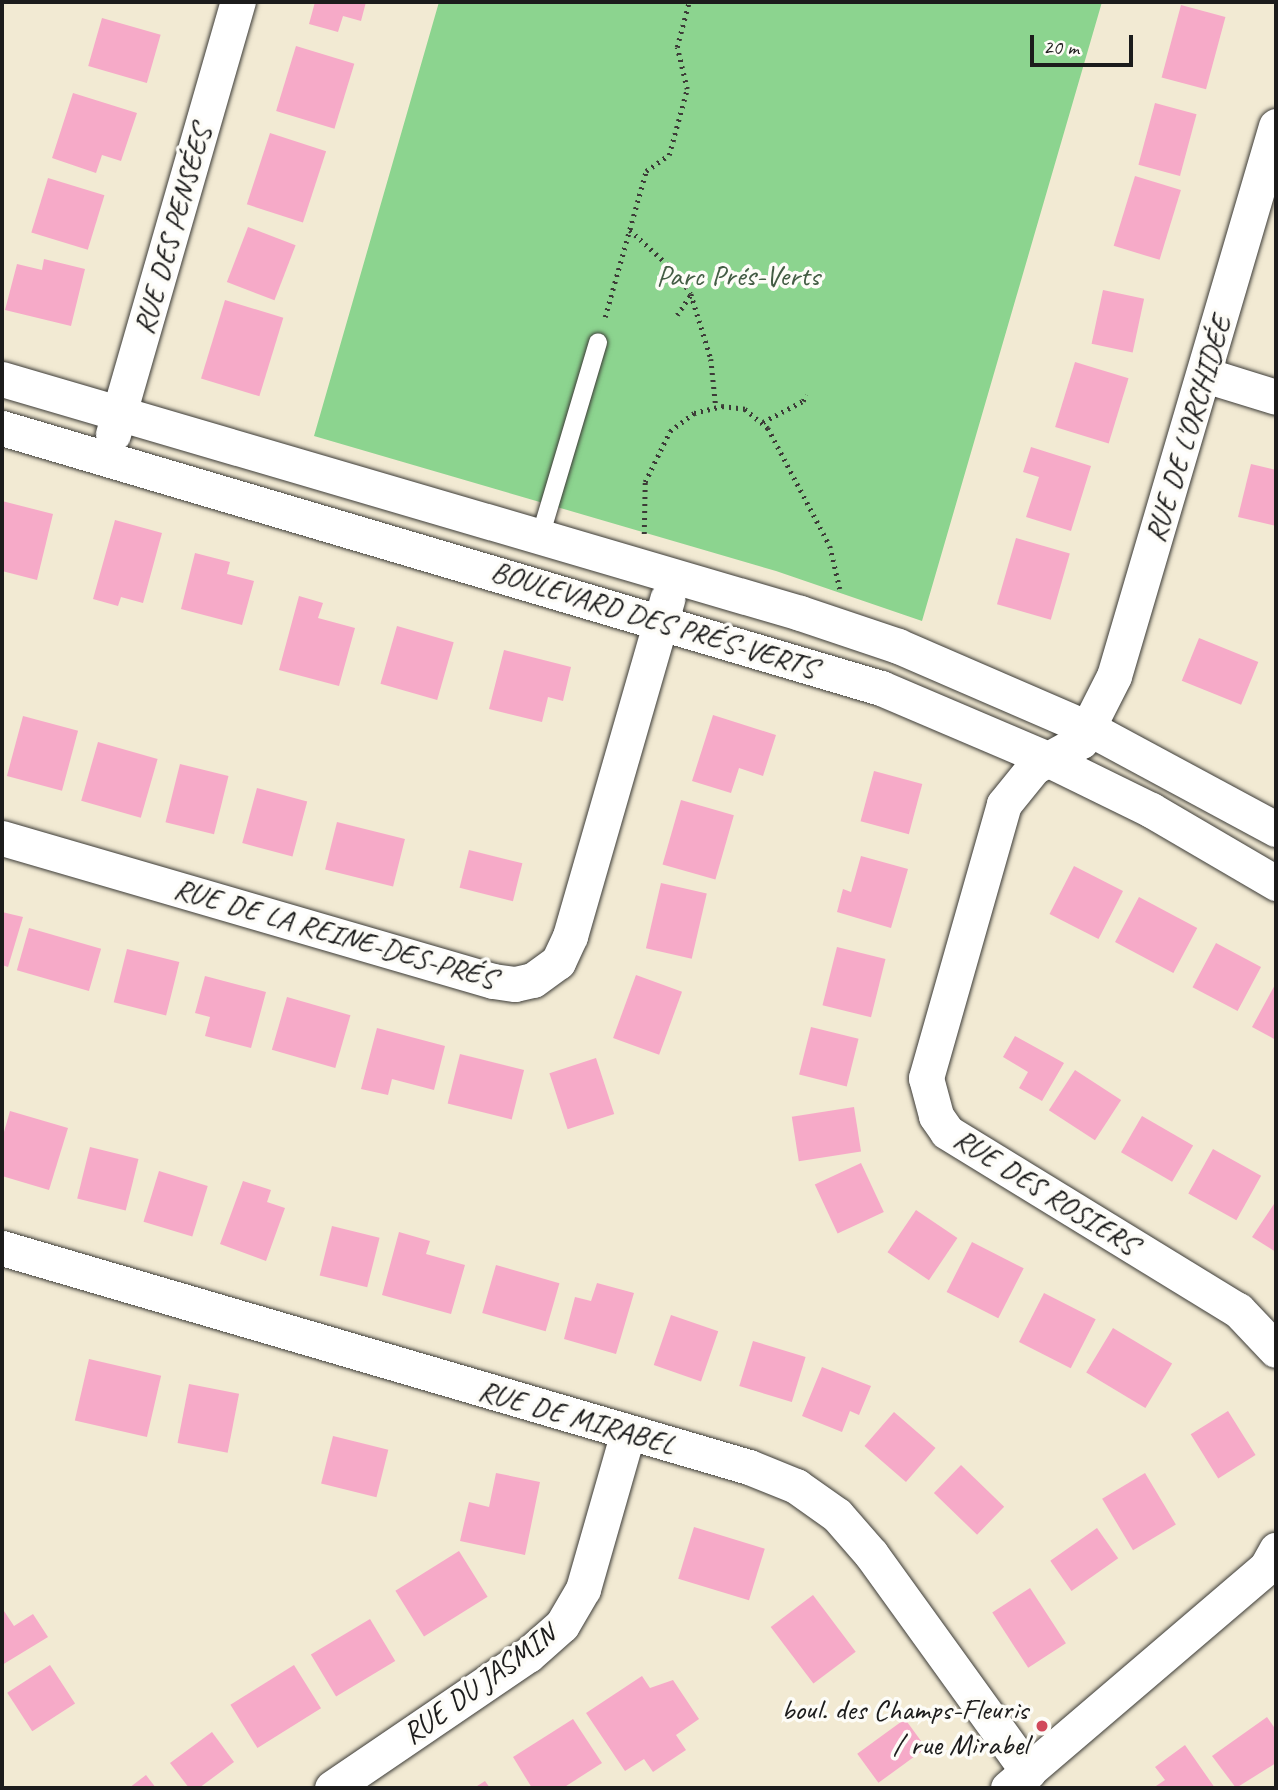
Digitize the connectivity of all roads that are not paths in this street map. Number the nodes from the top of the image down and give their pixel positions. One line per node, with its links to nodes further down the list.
1 (237, 2): 7 (street, RUE DES PENSÉES)
2 (1276, 126): 4 (street, RUE DE L'ORCHIDÉE)
3 (598, 342): 10 (lane)
4 (1205, 375): 6 (street); 13 (street, RUE DE L'ORCHIDÉE)
5 (2, 379): 7 (street, BOULEVARD DES PRÉS-VERTS)
6 (1276, 397)
7 (119, 413): 9 (street, RUE DES PENSÉES); 10 (street, BOULEVARD DES PRÉS-VERTS)
8 (2, 428): 9 (street, BOULEVARD DES PRÉS-VERTS)
9 (106, 458): 12 (street, BOULEVARD DES PRÉS-VERTS)
10 (540, 537): 11 (street, BOULEVARD DES PRÉS-VERTS)
11 (673, 576): 12 (street, RUE DE LA REINE-DES-PRÉS); 13 (street, BOULEVARD DES PRÉS-VERTS)
12 (661, 620): 14 (street, BOULEVARD DES PRÉS-VERTS); 16 (street, RUE DE LA REINE-DES-PRÉS)
13 (1090, 729): 14 (street, RUE DES ROSIERS); 15 (street, BOULEVARD DES PRÉS-VERTS)
14 (1045, 758): 17 (street, BOULEVARD DES PRÉS-VERTS); 19 (street, RUE DES ROSIERS)
15 (1276, 829)
16 (2, 838)
17 (1276, 883)
18 (2, 1248): 20 (street, RUE DE MIRABEL)
19 (1276, 1350)
20 (628, 1432): 22 (street, RUE DE MIRABEL); 23 (street, RUE DU JASMIN)
21 (1274, 1567): 22 (street)
22 (1018, 1780)
23 (332, 1788)

